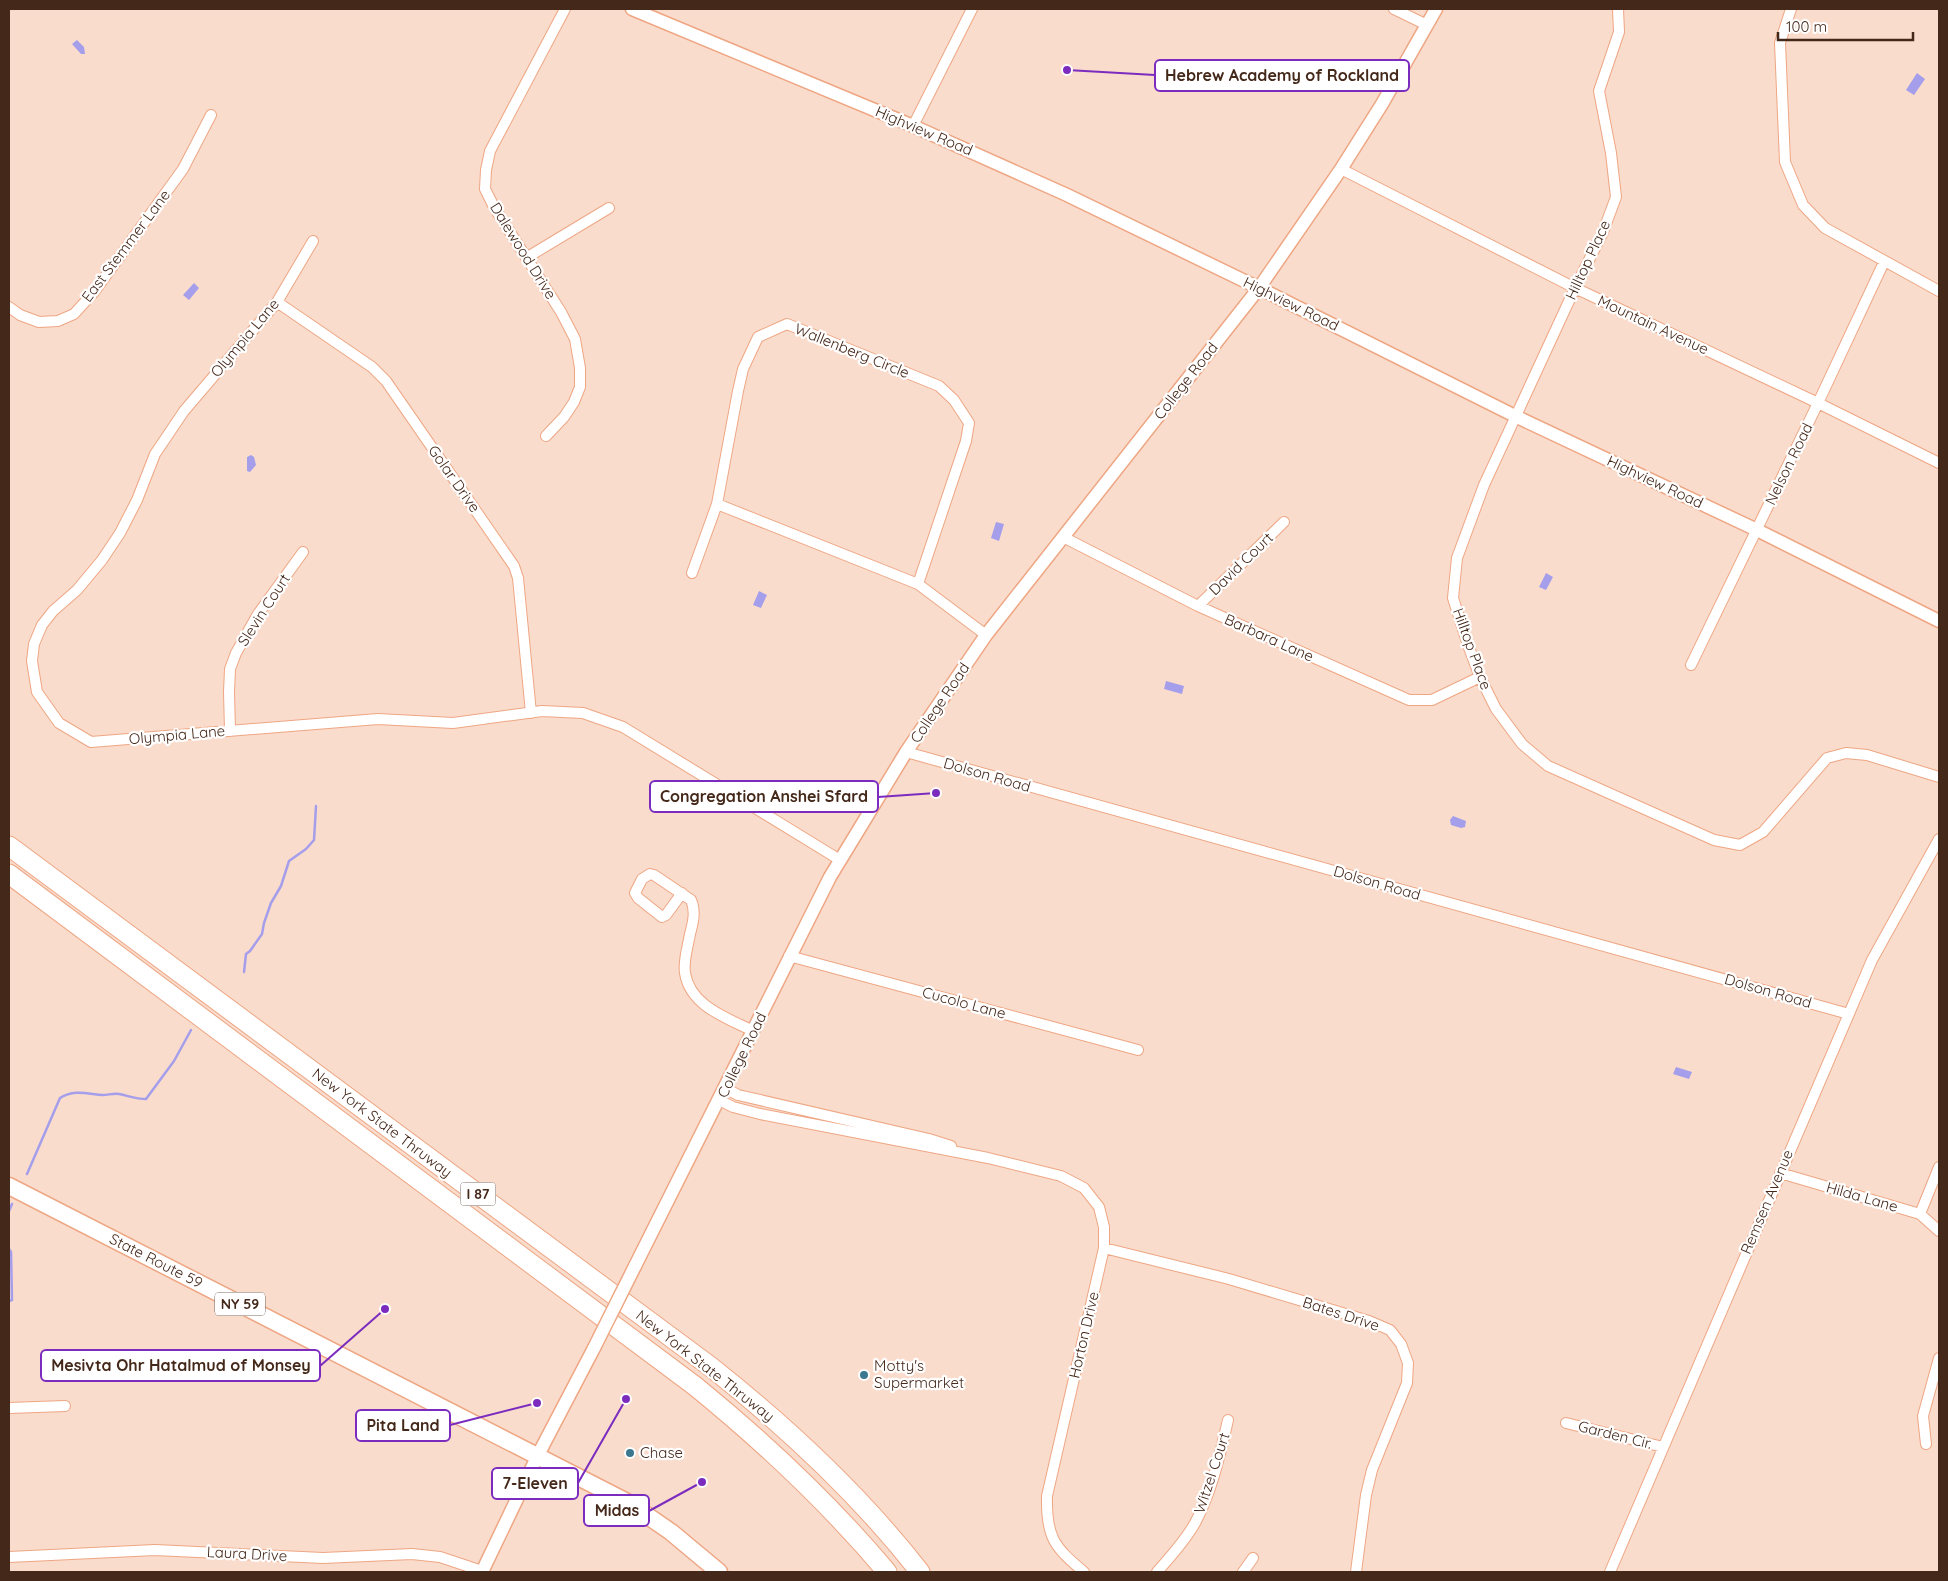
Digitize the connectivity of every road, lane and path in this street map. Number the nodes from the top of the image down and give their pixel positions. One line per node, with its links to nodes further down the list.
1 (565, 9): 14 (street, Dalewood Drive)
2 (632, 9): 10 (street, Highview Road)
3 (972, 9): 10 (street)
4 (1394, 9): 8 (street)
5 (1436, 9): 8 (street, College Road)
6 (1618, 9): 17 (street, Hilltop Place)
7 (1791, 9): 15 (street)
8 (1427, 24): 11 (street, College Road)
9 (211, 115): 20 (street, East Stemmer Lane)
10 (913, 126): 16 (street, Highview Road)
11 (1341, 169): 16 (street, College Road); 17 (street, Mountain Avenue)
12 (609, 208): 14 (street)
13 (313, 241): 19 (street, Olympia Lane)
14 (526, 258): 23 (street, Dalewood Drive)
15 (1884, 262): 18 (street); 21 (street, Nelson Road)
16 (1259, 288): 22 (street, Highview Road); 28 (street, College Road)
17 (1575, 288): 21 (street, Mountain Avenue); 22 (street, Hilltop Place)
18 (1939, 291)
19 (277, 302): 37 (street, Golar Drive); 38 (street, Olympia Lane)
20 (9, 307)
21 (1818, 403): 24 (street, Mountain Avenue); 27 (street, Nelson Road)
22 (1517, 417): 27 (street, Highview Road); 36 (street, Hilltop Place)
23 (546, 436)
24 (1939, 464)
25 (717, 504): 30 (street); 31 (street); 31 (street, Wallenberg Circle)
26 (1284, 522): 32 (street, David Court)
27 (1757, 530): 33 (street, Highview Road); 35 (street, Nelson Road)
28 (1063, 537): 32 (street, Barbara Lane); 34 (street, College Road)
29 (303, 552): 38 (street, Slevin Court)
30 (692, 573)
31 (918, 584): 34 (street)
32 (1198, 606): 36 (street, Barbara Lane)
33 (1939, 621)
34 (986, 635): 39 (street, College Road)
35 (1691, 665)
36 (1480, 678): 40 (street, Hilltop Place)
37 (531, 713): 38 (street, Olympia Lane); 43 (street, Olympia Lane)
38 (230, 731)
39 (906, 752): 43 (street, College Road); 47 (street, Dolson Road)
40 (1939, 777)
41 (1939, 839): 47 (street, Remsen Avenue)
42 (9, 846): 72 (highway, New York State Thruway / I 87)
43 (840, 860): 46 (street, College Road)
44 (9, 874): 71 (highway, New York State Thruway / I 87)
45 (682, 893): 45 (street); 48 (street)
46 (789, 956): 48 (street, College Road); 49 (street, Cucolo Lane)
47 (1848, 1014): 54 (street, Remsen Avenue)
48 (753, 1031): 50 (street, College Road)
49 (1138, 1050)
50 (725, 1088): 51 (street, College Road); 52 (street, Horton Drive)
51 (719, 1100): 52 (street, Horton Drive); 66 (street, College Road, bridge)
52 (988, 1158): 58 (street, Horton Drive)
53 (1939, 1167): 56 (street)
54 (1780, 1172): 56 (street, Hilda Lane); 65 (street, Remsen Avenue)
55 (9, 1186): 66 (main road, State Route 59 / NY 59)
56 (1920, 1214): 57 (street, Hilda Lane)
57 (1939, 1230)
58 (1104, 1248): 73 (street, Horton Drive); 76 (street, Bates Drive)
59 (1939, 1358): 64 (street)
60 (65, 1406): 61 (street)
61 (9, 1408)
62 (1228, 1420): 74 (street, Witzel Court)
63 (1566, 1423): 65 (street, Garden Cir.)
64 (1926, 1444)
65 (1664, 1446): 77 (street, Remsen Avenue)
66 (538, 1455): 69 (street, College Road); 70 (main road, State Route 59 / NY 59)
67 (9, 1557): 69 (street, Laura Drive)
68 (1253, 1558): 75 (street)
69 (482, 1571)
70 (719, 1572)
71 (887, 1572)
72 (920, 1572)
73 (1084, 1572)
74 (1157, 1572)
75 (1243, 1572)
76 (1356, 1572)
77 (1610, 1572)

